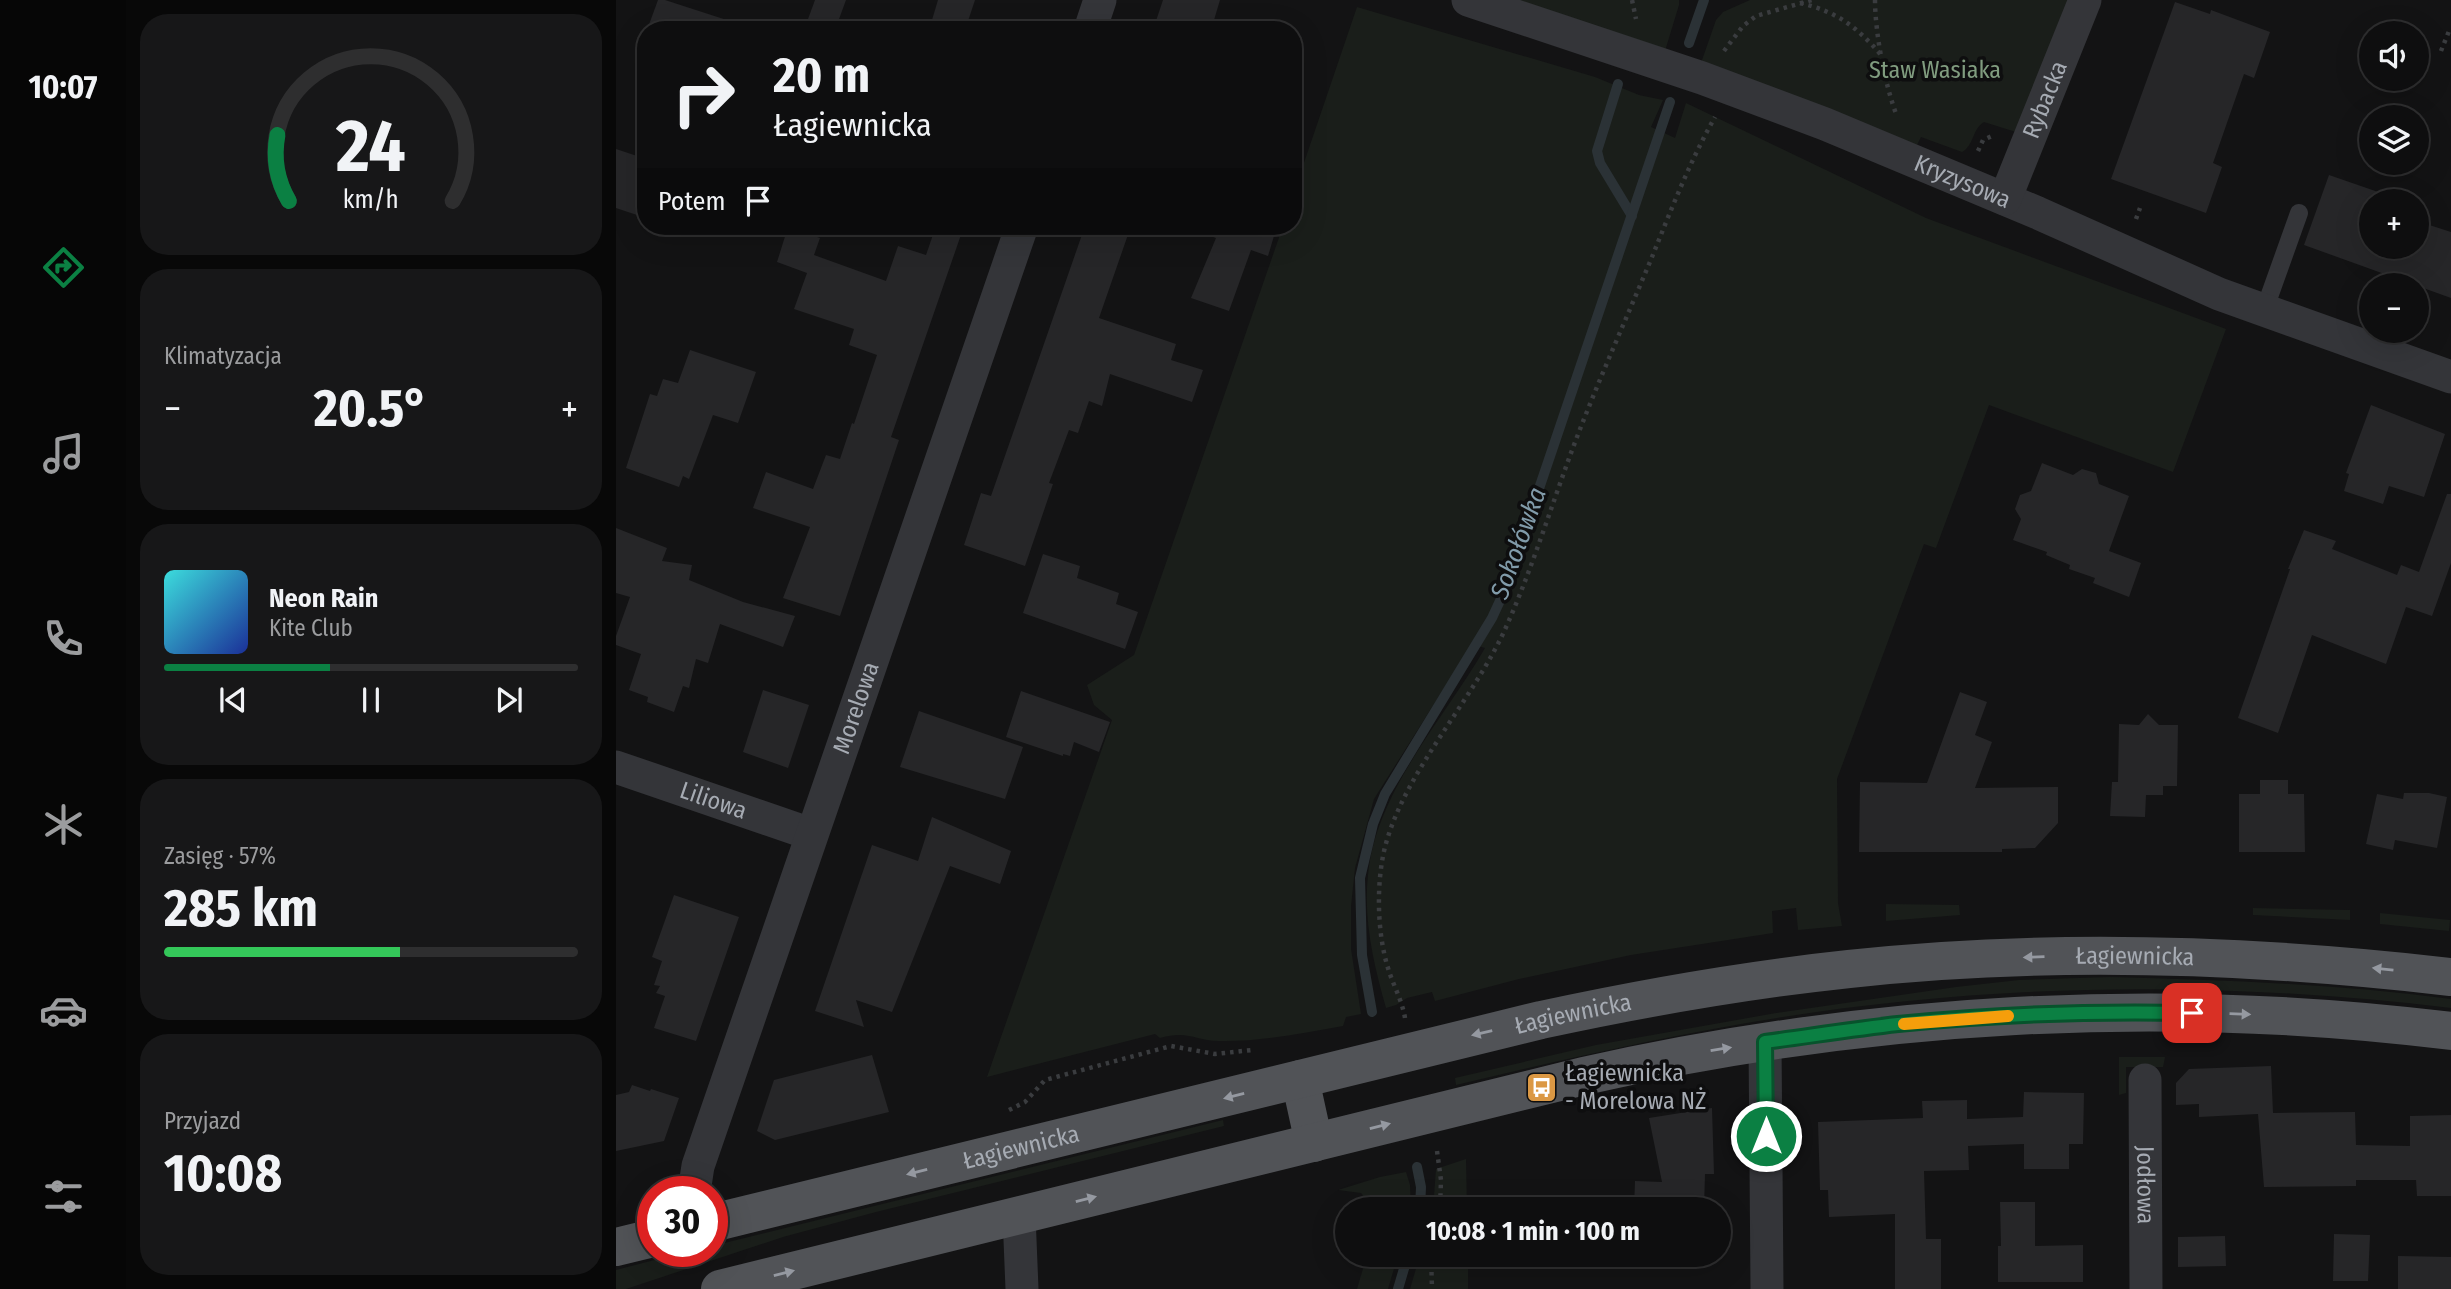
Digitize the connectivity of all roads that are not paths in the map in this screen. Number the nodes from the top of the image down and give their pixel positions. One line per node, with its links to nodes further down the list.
1 (1100, 0): 4 (street)
2 (1468, 0): 5 (street, Kryzysowa)
3 (2085, 0): 5 (street, Rybacka)
4 (1093, 21)
5 (2005, 199): 8 (street, Kryzysowa)
6 (2299, 213): 8 (lane)
7 (1019, 235): 11 (street, Morelowa)
8 (2264, 310): 9 (street, Kryzysowa)
9 (2451, 377)
10 (616, 767): 11 (street, Liliowa)
11 (811, 834): 18 (street, Morelowa)
12 (2451, 977): 15 (main road, Łagiewnicka, one-way to 15)
13 (2451, 1031): 14 (main road, one-way to 13)
14 (1765, 1042): 17 (main road, one-way to 14); 25 (street)
15 (1300, 1079): 17 (main road); 20 (main road, Łagiewnicka, one-way to 20)
16 (2145, 1080): 26 (street, Jodłowa)
17 (1314, 1143): 19 (main road, one-way to 17)
18 (696, 1176)
19 (1019, 1215): 23 (main road, one-way to 19); 24 (street)
20 (728, 1219)
21 (637, 1242): 22 (main road)
22 (616, 1247)
23 (720, 1289)
24 (1022, 1289)
25 (1767, 1289)
26 (2146, 1289)

